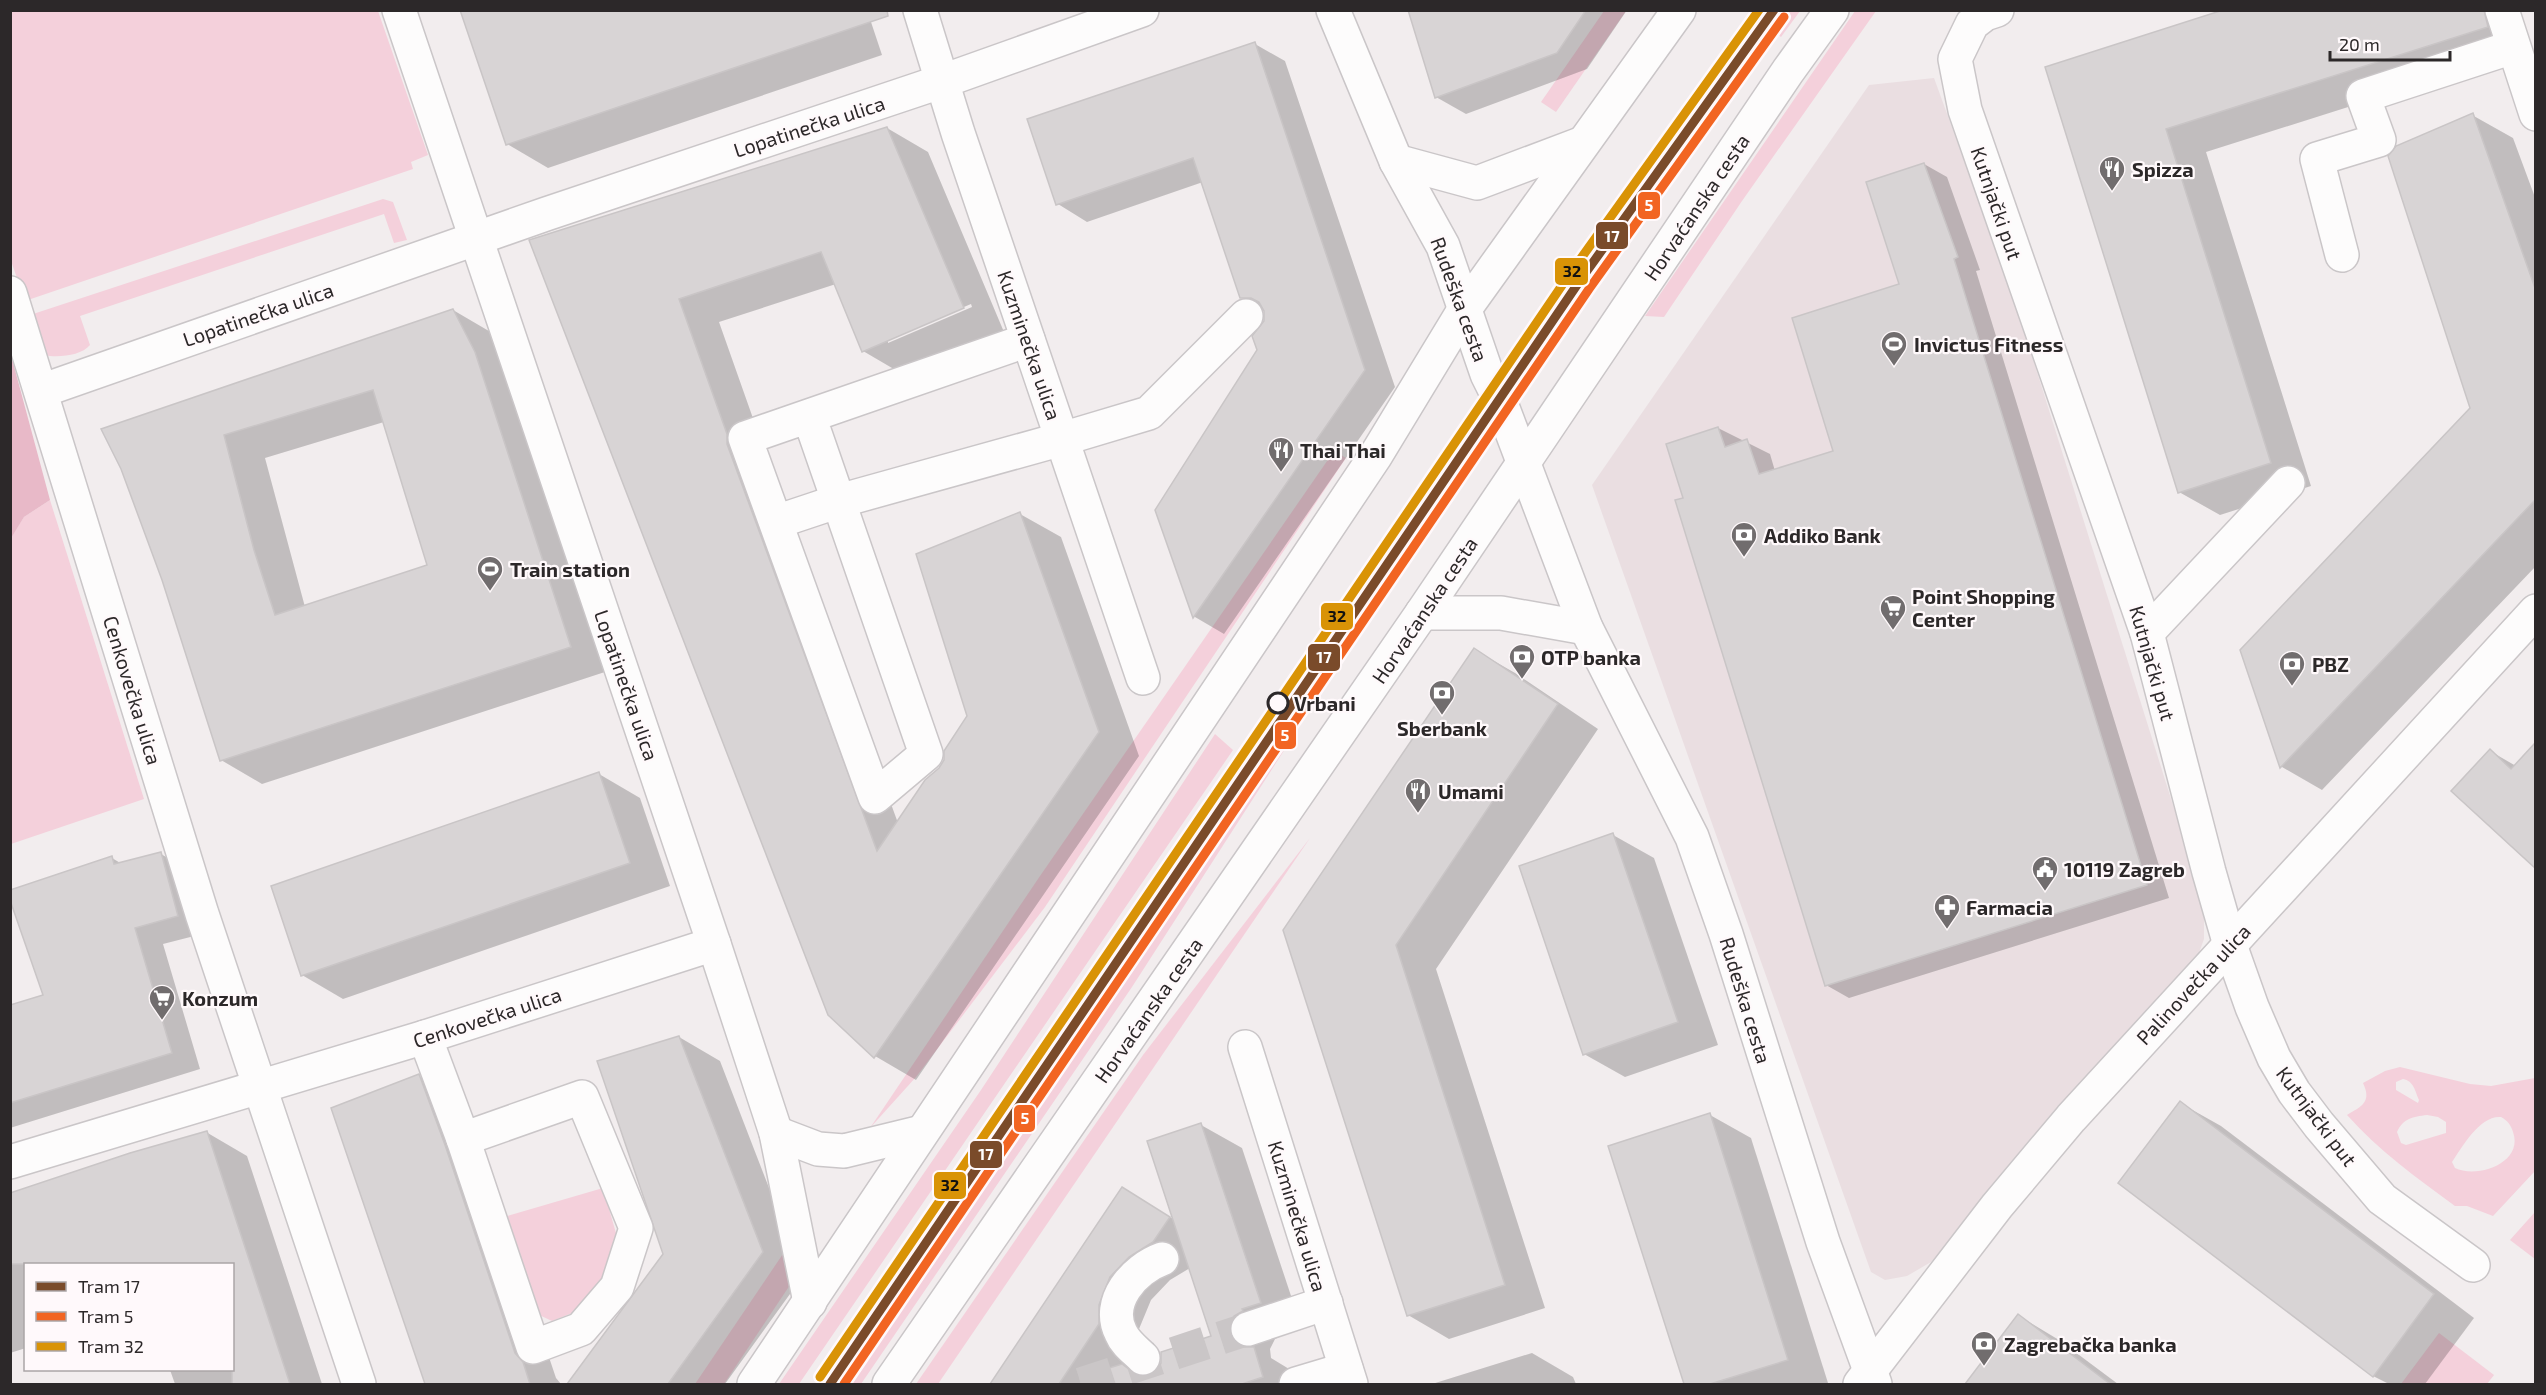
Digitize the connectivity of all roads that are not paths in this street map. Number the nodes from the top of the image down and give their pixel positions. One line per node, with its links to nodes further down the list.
1 (399, 10): 14 (street, Lopatinečka ulica)
2 (920, 10): 10 (street, Kuzminečka ulica)
3 (1142, 10): 10 (street, Lopatinečka ulica)
4 (1333, 10): 13 (street, Rudeška cesta)
5 (1679, 10): 12 (street)
6 (1832, 10): 23 (street, Horvaćanska cesta)
7 (1997, 10): 30 (street, Kutnjački put)
8 (2502, 10): 9 (street)
9 (2513, 47): 11 (street); 15 (street)
10 (943, 81): 14 (street, Lopatinečka ulica); 19 (street, Kuzminečka ulica)
11 (2535, 114)
12 (1583, 143): 13 (street); 17 (street)
13 (1396, 160): 17 (street, Rudeška cesta)
14 (475, 238): 20 (street, Lopatinečka ulica); 32 (street, Lopatinečka ulica)
15 (2342, 255)
16 (10, 293): 20 (street, Cenkovečka ulica)
17 (1464, 310): 23 (street, Rudeška cesta); 37 (street)
18 (1246, 316): 22 (street)
19 (1028, 340): 21 (street); 22 (street, Kuzminečka ulica)
20 (41, 391): 36 (street, Cenkovečka ulica)
21 (809, 416): 25 (street); 26 (street)
22 (1062, 439): 25 (street); 31 (street, Kuzminečka ulica)
23 (1524, 462): 28 (street, Horvaćanska cesta); 29 (street, Rudeška cesta)
24 (2288, 483): 30 (street)
25 (838, 501): 26 (street); 26 (street)
26 (776, 522)
27 (2535, 611): 33 (street, Palinovečka ulica)
28 (1422, 613): 29 (street); 51 (street, Horvaćanska cesta)
29 (1586, 628): 48 (street, Rudeška cesta)
30 (2147, 633): 33 (street, Kutnjački put)
31 (1143, 678)
32 (714, 944): 34 (street, Cenkovečka ulica); 38 (street, Lopatinečka ulica)
33 (2230, 945): 42 (street, Kutnjački put); 48 (street, Palinovečka ulica)
34 (425, 1037): 36 (street, Cenkovečka ulica); 39 (street)
35 (1245, 1047): 44 (street, Kuzminečka ulica)
36 (258, 1087): 40 (street, Cenkovečka ulica); 49 (street, Cenkovečka ulica)
37 (922, 1132): 38 (street); 43 (street)
38 (776, 1133): 43 (street, Lopatinečka ulica)
39 (463, 1139): 39 (street)
40 (10, 1162)
41 (1162, 1259): 46 (street)
42 (2473, 1265)
43 (810, 1302): 50 (street)
44 (1326, 1303): 45 (street); 47 (street, Kuzminečka ulica)
45 (1248, 1329)
46 (1143, 1358)
47 (1348, 1377): 52 (street)
48 (1868, 1380)
49 (359, 1384)
50 (754, 1384)
51 (889, 1384)
52 (1296, 1384)

